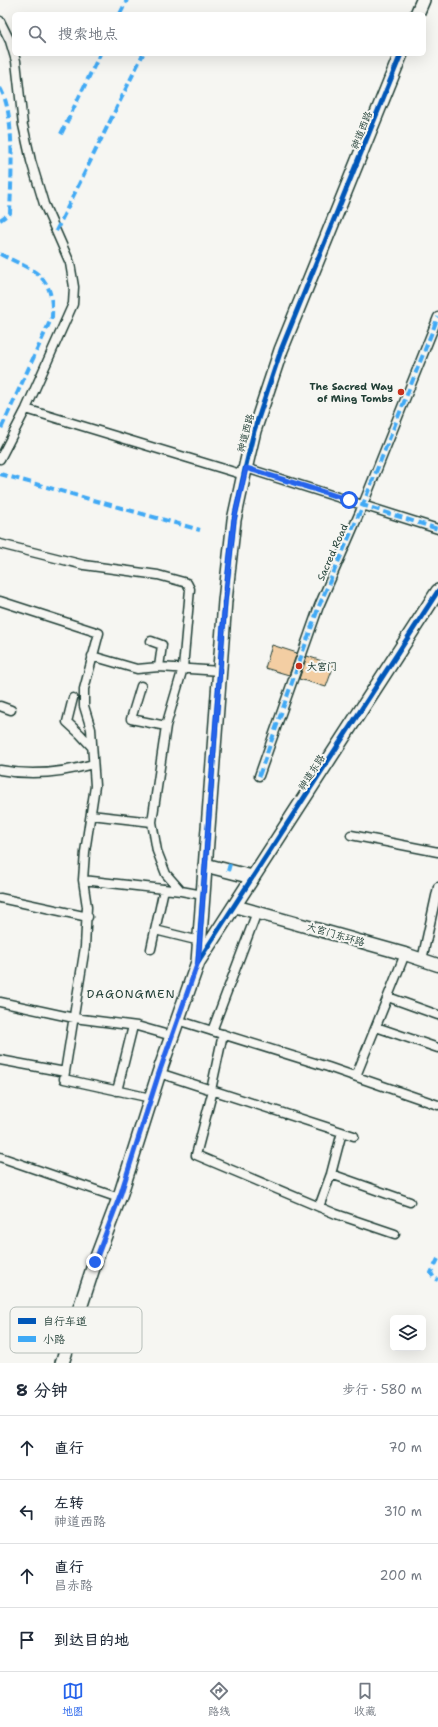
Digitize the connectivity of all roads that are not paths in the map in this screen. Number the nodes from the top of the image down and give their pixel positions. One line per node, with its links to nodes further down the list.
1 (423, 0): 2 (main road)
2 (419, 12)
3 (0, 21): 4 (street)
4 (12, 48)
5 (14, 56): 8 (street)
6 (400, 56): 10 (main road, 神道西路)
7 (438, 317): 11 (street, Sacred Road)
8 (26, 409): 9 (street); 10 (street)
9 (0, 459)
10 (245, 472): 11 (street); 20 (main road, 神道西路)
11 (364, 505): 12 (street); 29 (street, Sacred Road)
12 (438, 529)
13 (0, 544): 19 (street)
14 (438, 591): 35 (main road, 神道东路)
15 (0, 601): 17 (street)
16 (151, 641): 18 (street)
17 (92, 656): 18 (street); 26 (street)
18 (159, 667): 19 (street)
19 (183, 668): 20 (street); 25 (street)
20 (220, 671): 34 (main road, 神道西路)
21 (141, 686): 25 (street)
22 (73, 698): 26 (street)
23 (0, 706): 24 (street)
24 (11, 710)
25 (166, 726): 31 (street)
26 (92, 747): 27 (street)
27 (93, 764): 28 (street); 30 (street)
28 (0, 770)
29 (259, 776)
30 (91, 815): 31 (street); 36 (street)
31 (152, 822): 39 (street)
32 (351, 835): 33 (street)
33 (438, 852)
34 (205, 865): 35 (main road); 40 (main road, 神道西路)
35 (252, 877): 42 (main road, 神道东路)
36 (83, 880): 38 (street); 44 (street)
37 (438, 887): 49 (street)
38 (164, 889): 39 (street); 45 (street)
39 (181, 890): 40 (street)
40 (203, 895): 46 (main road, 神道西路)
41 (0, 898): 44 (street)
42 (234, 906): 43 (street, 大宫门东环路); 50 (main road, 神道东路)
43 (258, 912): 48 (street, 大宫门东环路); 59 (street)
44 (88, 917): 55 (street)
45 (155, 930): 46 (street); 47 (street)
46 (200, 941): 50 (main road, 神道西路)
47 (151, 949)
48 (405, 954): 49 (street, 大宫门东环路); 52 (street)
49 (422, 960): 51 (street, 大宫门东环路)
50 (198, 962): 56 (main road)
51 (438, 965)
52 (388, 997): 54 (street); 58 (street)
53 (0, 1002): 55 (street)
54 (438, 1015)
55 (74, 1018): 57 (street); 64 (street)
56 (177, 1020): 59 (street); 61 (main road)
57 (133, 1026): 61 (street); 68 (street)
58 (376, 1027): 62 (street); 66 (street)
59 (212, 1031): 60 (street)
60 (224, 1034): 66 (street); 67 (street)
61 (172, 1036): 65 (main road)
62 (438, 1048)
63 (0, 1060): 64 (street)
64 (65, 1072): 68 (street)
65 (159, 1073): 67 (street); 69 (main road)
66 (356, 1076): 70 (street)
67 (212, 1090): 71 (street); 77 (street)
68 (117, 1091): 69 (street)
69 (151, 1098): 75 (main road)
70 (438, 1104)
71 (342, 1132): 72 (street); 74 (street)
72 (354, 1136)
73 (0, 1158): 75 (street)
74 (331, 1174): 76 (street); 77 (street)
75 (119, 1198): 79 (main road)
76 (410, 1202)
77 (319, 1207): 78 (street)
78 (395, 1234)
79 (80, 1307)
80 (65, 1353): 81 (main road)
81 (62, 1363)

